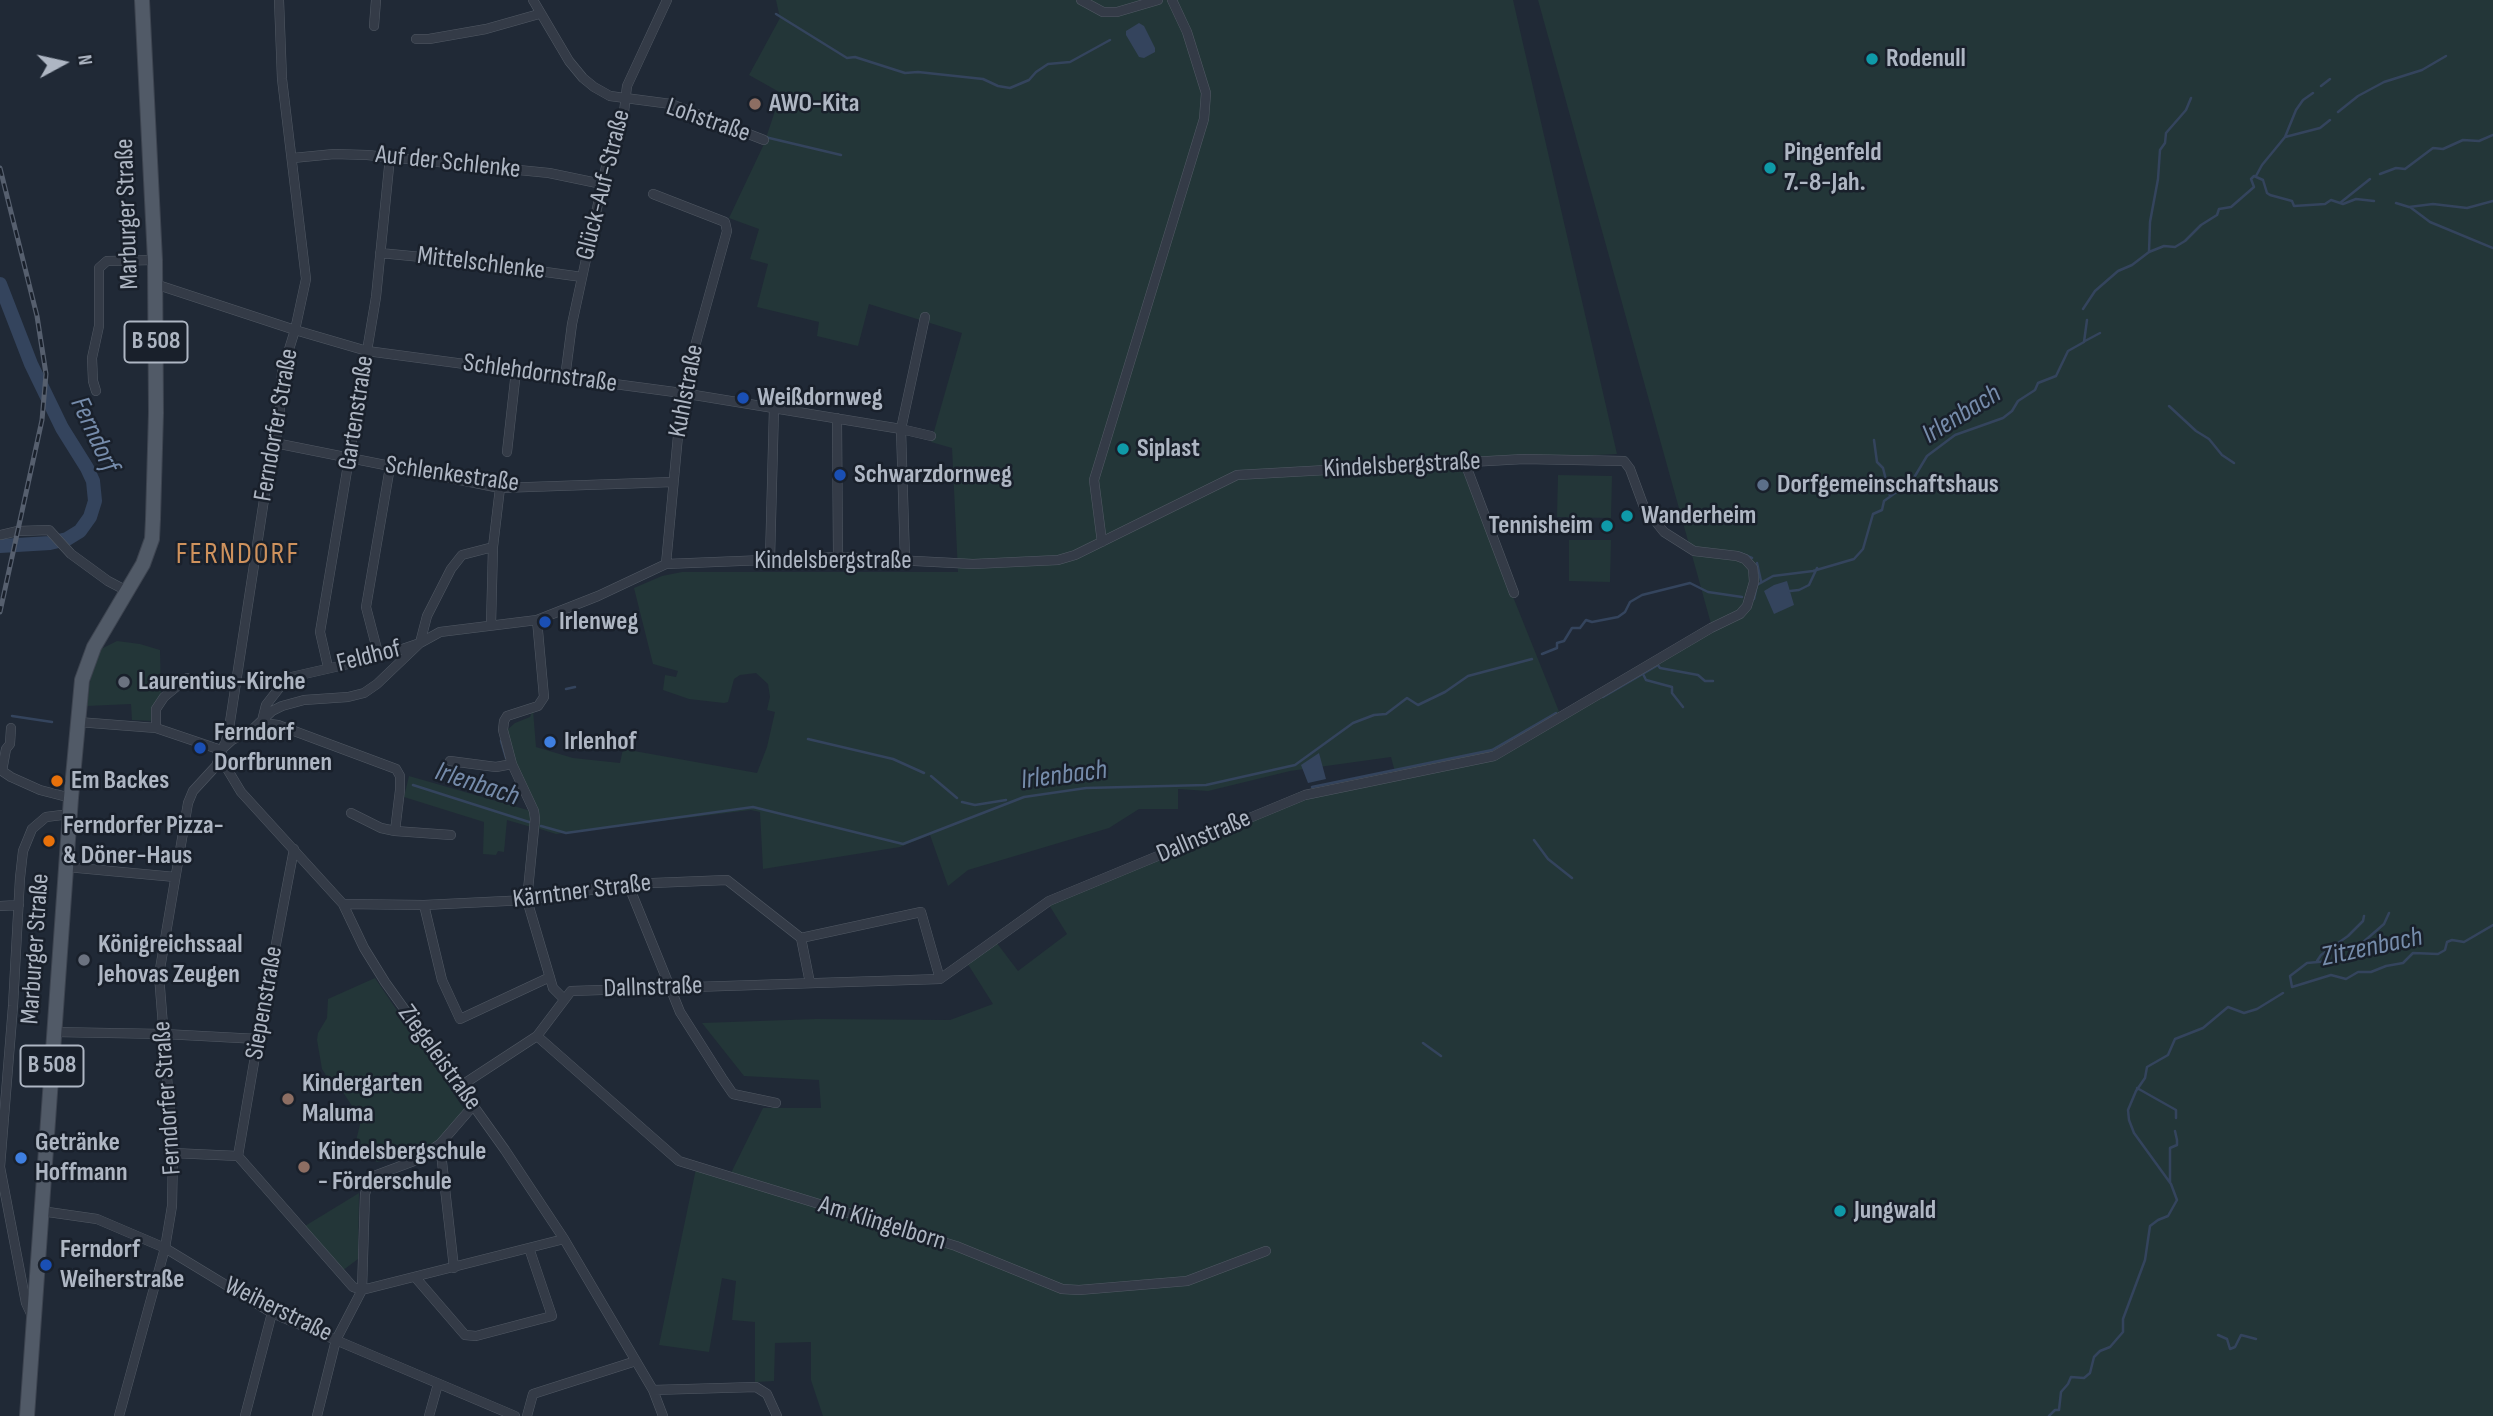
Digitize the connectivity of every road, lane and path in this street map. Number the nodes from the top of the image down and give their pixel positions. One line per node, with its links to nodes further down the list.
1 (142, 0): 19 (main road, Marburger Straße / B 508)
2 (279, 0): 15 (street, Ferndorfer Straße)
3 (376, 0): 10 (street)
4 (533, 0): 9 (street, Lohstraße)
5 (667, 0): 12 (street, Glück-Auf-Straße)
6 (1082, 0): 7 (street)
7 (1158, 0)
8 (1172, 0): 42 (street)
9 (539, 14): 11 (street); 12 (street, Lohstraße)
10 (374, 26)
11 (416, 38)
12 (625, 99): 13 (street, Lohstraße); 16 (street, Glück-Auf-Straße)
13 (764, 140)
14 (390, 157): 15 (street, Auf der Schlenke); 16 (street, Auf der Schlenke); 18 (street, Gartenstraße)
15 (293, 158): 23 (street, Ferndorfer Straße)
16 (602, 184): 20 (street, Glück-Auf-Straße)
17 (653, 194): 28 (street, Kuhlstraße)
18 (380, 253): 20 (street, Mittelschlenke); 24 (street, Gartenstraße)
19 (155, 260): 21 (main road, Marburger Straße / B 508); 27 (street)
20 (582, 277): 26 (street, Glück-Auf-Straße)
21 (155, 284): 23 (street, Schlehdornstraße); 48 (main road, Marburger Straße / B 508)
22 (925, 317): 31 (street)
23 (295, 330): 24 (street, Schlehdornstraße); 33 (street, Ferndorfer Straße)
24 (367, 351): 25 (street, Schlehdornstraße); 35 (street, Gartenstraße)
25 (516, 371): 26 (street, Schlehdornstraße); 34 (street)
26 (565, 378): 28 (street, Schlehdornstraße)
27 (96, 391)
28 (682, 393): 29 (street, Schlehdornstraße); 39 (street, Kuhlstraße)
29 (774, 408): 30 (street, Schlehdornstraße); 45 (street)
30 (836, 418): 31 (street, Schlehdornstraße); 44 (street)
31 (901, 429): 32 (street, Schlehdornstraße); 46 (street)
32 (931, 436)
33 (275, 443): 35 (street, Schlenkestraße); 60 (street, Ferndorfer Straße)
34 (507, 452)
35 (349, 458): 38 (street, Schlenkestraße); 54 (street, Gartenstraße)
36 (1624, 461): 37 (street, Kindelsbergstraße); 79 (street, Dallnstraße)
37 (1465, 463): 42 (street, Kindelsbergstraße); 49 (street)
38 (390, 467): 40 (street, Schlenkestraße); 53 (street)
39 (673, 482): 40 (street, Schlenkestraße); 47 (street, Kuhlstraße)
40 (500, 488): 43 (street)
41 (0, 535): 48 (street)
42 (1102, 542): 46 (street, Kindelsbergstraße)
43 (493, 547): 51 (street); 52 (street)
44 (838, 557): 45 (street, Kindelsbergstraße); 46 (street, Kindelsbergstraße)
45 (770, 559): 47 (street, Kindelsbergstraße)
46 (905, 560)
47 (666, 564): 50 (street, Kindelsbergstraße)
48 (127, 591): 56 (main road, Marburger Straße / B 508)
49 (1514, 593)
50 (537, 620): 51 (street, Kindelsbergstraße); 62 (street)
51 (491, 625): 52 (street, Kindelsbergstraße)
52 (420, 643): 53 (street, Feldhof); 57 (street, Kindelsbergstraße)
53 (379, 657): 54 (street, Feldhof)
54 (328, 667): 57 (street, Feldhof)
55 (187, 678): 59 (street)
56 (78, 722): 59 (street); 63 (main road, Marburger Straße / B 508)
57 (262, 723): 60 (street, Kindelsbergstraße); 66 (street)
58 (11, 728): 63 (street)
59 (156, 728): 60 (street)
60 (222, 750): 68 (street, Ziegeleistraße); 70 (street, Ferndorfer Straße)
61 (450, 761): 62 (street)
62 (512, 764): 72 (street)
63 (71, 798): 65 (main road, Marburger Straße / B 508)
64 (351, 813): 66 (street)
65 (70, 814): 69 (main road, Marburger Straße / B 508); 74 (street)
66 (395, 831): 67 (street)
67 (452, 835)
68 (294, 849): 73 (street, Ziegeleistraße); 86 (street, Siepenstraße)
69 (67, 867): 70 (street); 83 (main road, Marburger Straße / B 508)
70 (175, 877): 84 (street, Ferndorfer Straße)
71 (628, 884): 72 (street, Kärntner Straße); 77 (street, Kärntner Straße); 81 (street)
72 (527, 900): 75 (street, Kärntner Straße); 78 (street)
73 (343, 904): 75 (street, Kärntner Straße); 87 (street, Ziegeleistraße)
74 (19, 905): 76 (street); 93 (street)
75 (424, 905): 78 (street)
76 (0, 906)
77 (801, 938): 79 (street); 80 (street)
78 (550, 977): 82 (street)
79 (940, 979): 80 (street, Dallnstraße)
80 (810, 983): 81 (street, Dallnstraße)
81 (668, 988): 82 (street, Dallnstraße); 88 (street)
82 (564, 999): 85 (street)
83 (54, 1032): 84 (street); 94 (main road, Marburger Straße / B 508)
84 (164, 1034): 86 (street); 91 (street, Ferndorfer Straße)
85 (537, 1036): 87 (street); 98 (street, Am Klingelborn)
86 (258, 1039): 92 (street, Siepenstraße)
87 (459, 1087): 89 (street, Ziegeleistraße)
88 (776, 1103)
89 (474, 1106): 90 (street); 95 (street, Ziegeleistraße)
90 (440, 1144): 99 (street); 101 (street)
91 (173, 1153): 92 (street); 96 (street, Ferndorfer Straße)
92 (238, 1156): 101 (street)
93 (0, 1167): 103 (street)
94 (41, 1211): 96 (street, Weiherstraße); 103 (main road, Marburger Straße / B 508)
95 (564, 1239): 97 (street); 105 (street, Ziegeleistraße)
96 (164, 1248): 102 (street, Weiherstraße); 109 (street, Ferndorfer Straße)
97 (530, 1248): 99 (street); 100 (street)
98 (1266, 1251)
99 (454, 1268): 100 (street)
100 (415, 1277): 101 (street)
101 (362, 1290): 104 (street)
102 (272, 1313): 104 (street, Weiherstraße); 110 (street)
103 (33, 1317): 108 (main road, Marburger Straße / B 508)
104 (336, 1340): 106 (street, Weiherstraße); 111 (street)
105 (636, 1361): 107 (street, Ziegeleistraße); 114 (street)
106 (438, 1384): 112 (street); 113 (street, Weiherstraße)
107 (653, 1390): 115 (street, Ziegeleistraße); 116 (street)
108 (27, 1416)
109 (120, 1416)
110 (245, 1416)
111 (317, 1416)
112 (429, 1416)
113 (514, 1416)
114 (527, 1416)
115 (663, 1416)
116 (777, 1416)

